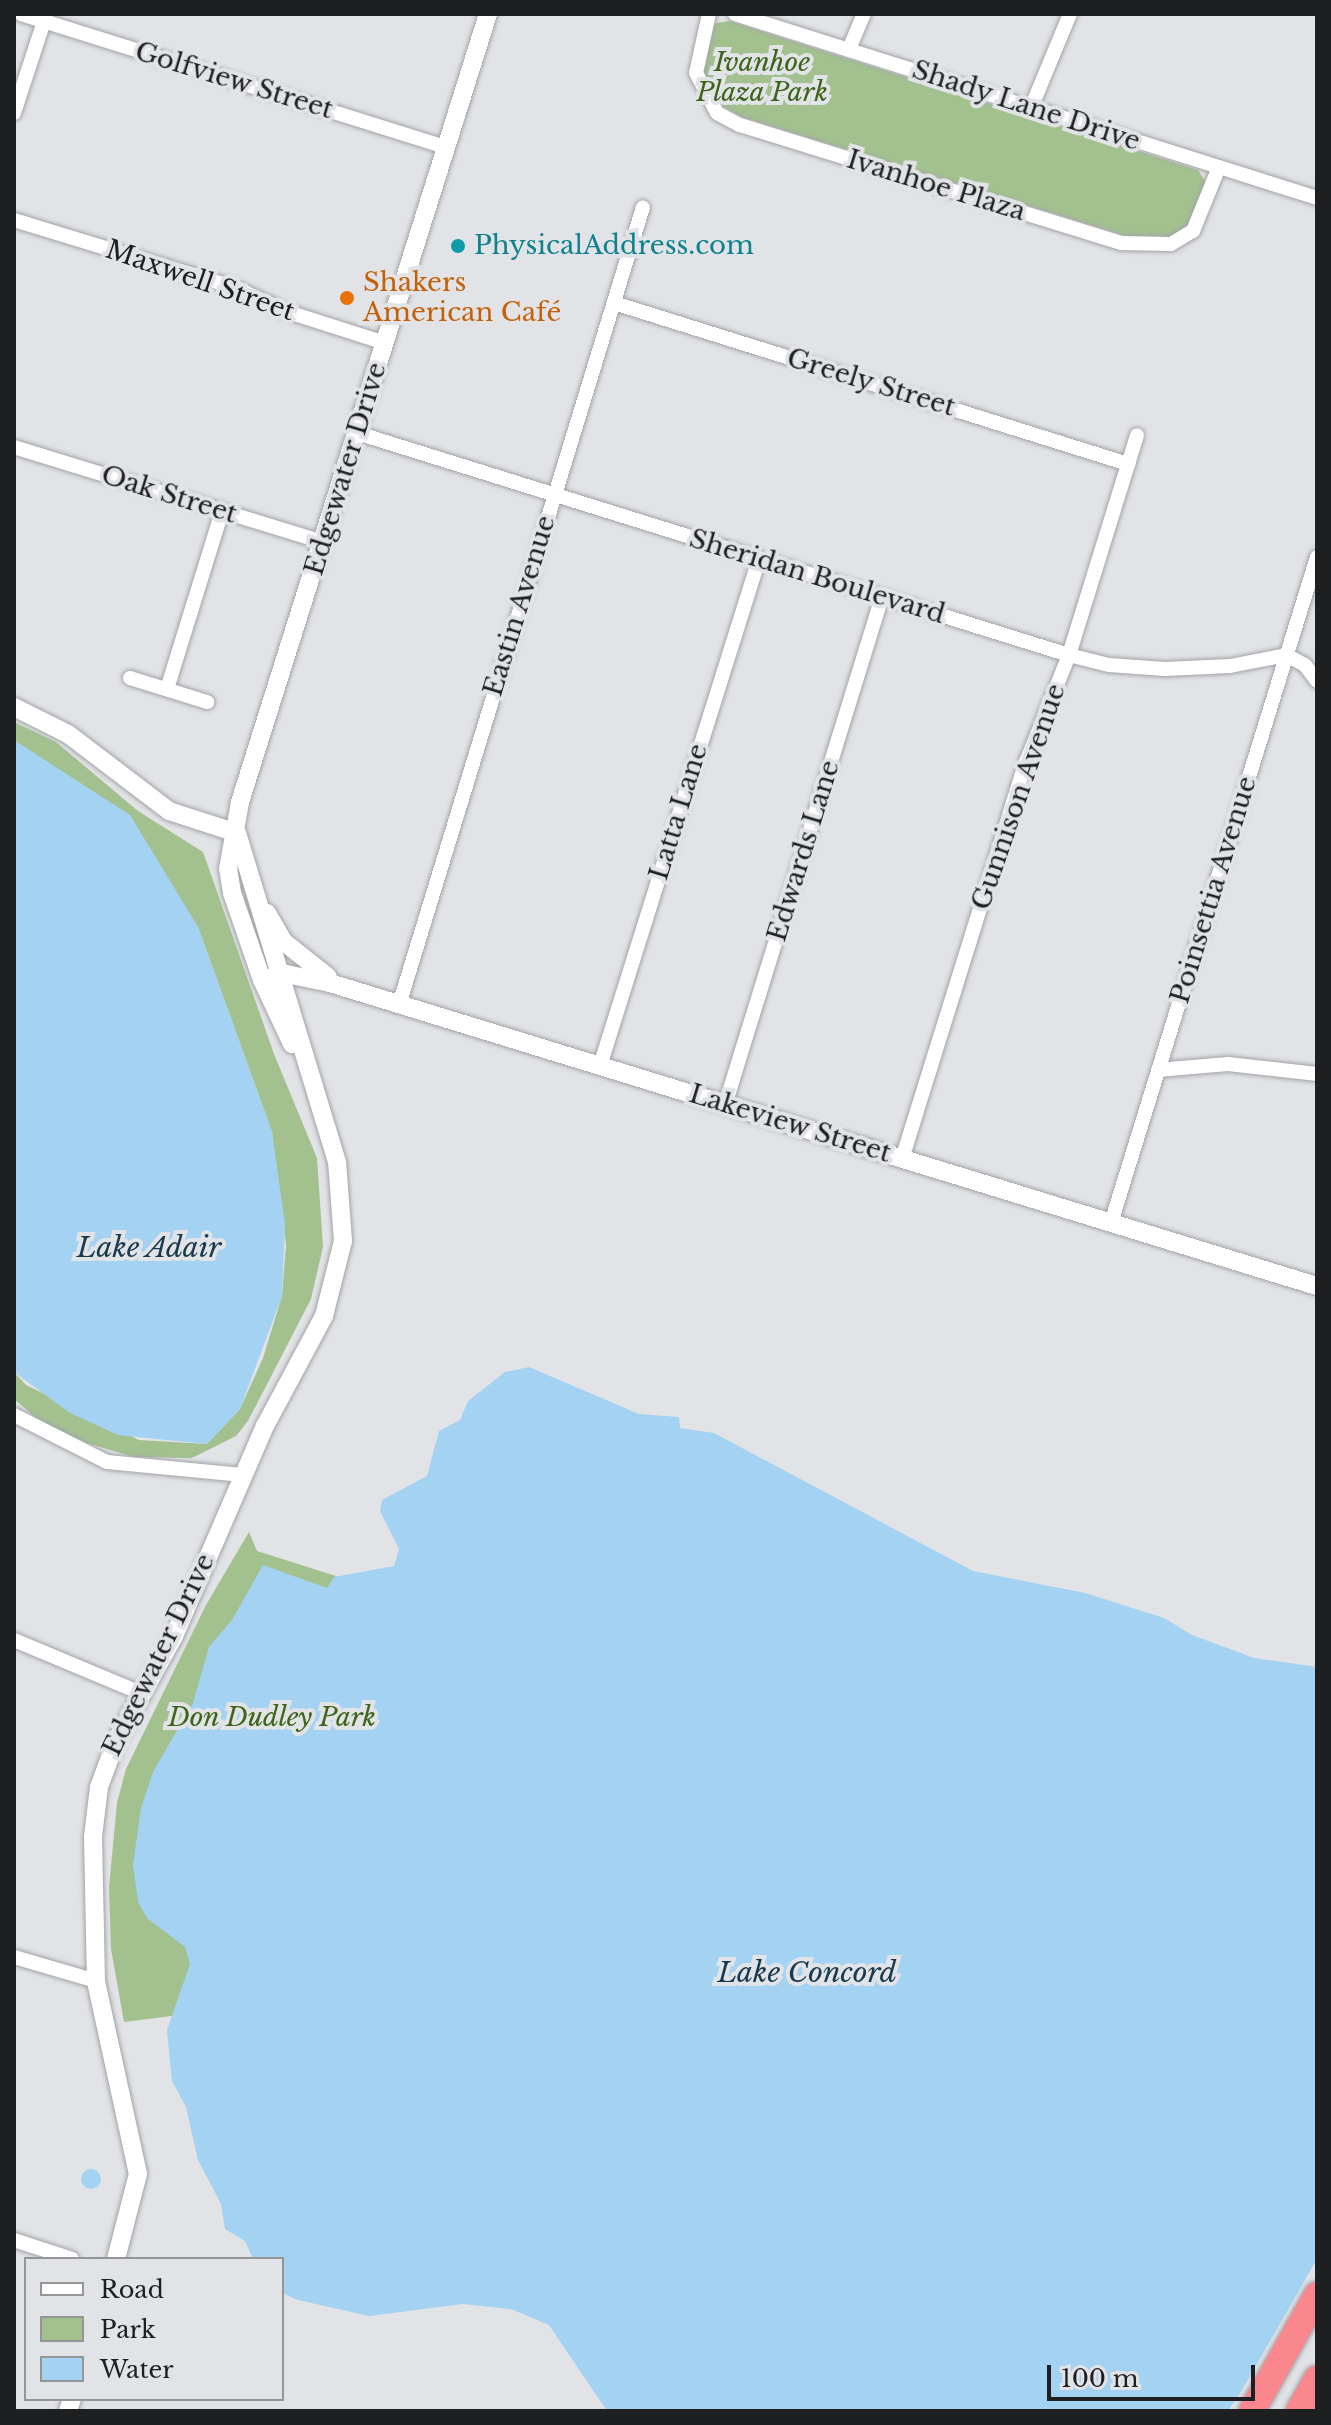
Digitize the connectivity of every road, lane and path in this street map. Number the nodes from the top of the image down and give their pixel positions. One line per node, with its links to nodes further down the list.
1 (21, 14): 7 (street, Golfview Street)
2 (488, 14): 11 (street, Edgewater Drive)
3 (709, 14): 12 (street, Ivanhoe Plaza)
4 (735, 14): 8 (street, Shady Lane Drive)
5 (864, 14): 8 (street)
6 (1070, 14): 9 (street)
7 (45, 18): 10 (street); 11 (street, Golfview Street)
8 (849, 49): 9 (street, Shady Lane Drive)
9 (1031, 108): 12 (street, Shady Lane Drive)
10 (14, 113)
11 (446, 147): 17 (street, Edgewater Drive)
12 (1219, 167): 13 (street, Shady Lane Drive)
13 (1317, 198)
14 (643, 207): 16 (street, Eastin Avenue)
15 (14, 220): 17 (street, Maxwell Street)
16 (614, 303): 21 (street, Greely Street); 22 (street, Eastin Avenue)
17 (385, 343): 18 (street, Edgewater Drive)
18 (357, 433): 22 (street, Sheridan Boulevard); 24 (street, Edgewater Drive)
19 (1137, 435): 21 (street, Gunnison Avenue)
20 (14, 447): 23 (street, Oak Street)
21 (1128, 464): 28 (street, Gunnison Avenue)
22 (553, 495): 26 (street, Sheridan Boulevard); 39 (street, Eastin Avenue)
23 (222, 511): 24 (street, Oak Street); 32 (street)
24 (323, 542): 35 (street, Edgewater Drive)
25 (1317, 557): 29 (street, Poinsettia Avenue)
26 (759, 559): 27 (street, Sheridan Boulevard); 40 (street, Latta Lane)
27 (882, 597): 28 (street, Sheridan Boulevard); 43 (street, Edwards Lane)
28 (1069, 655): 29 (street, Sheridan Boulevard); 44 (street, Gunnison Avenue)
29 (1286, 655): 31 (street); 41 (street, Poinsettia Avenue)
30 (130, 678): 32 (street)
31 (1317, 681)
32 (167, 689): 33 (street)
33 (207, 702)
34 (14, 707): 35 (street)
35 (237, 833): 36 (street, Edgewater Drive); 37 (street, Edgewater Drive)
36 (253, 890): 37 (street, Edgewater Drive); 38 (street)
37 (271, 978): 38 (street, Lakeview Street); 48 (street, Edgewater Drive)
38 (350, 989): 39 (street, Lakeview Street)
39 (399, 1005): 40 (street, Lakeview Street)
40 (600, 1066): 43 (street, Lakeview Street)
41 (1158, 1070): 42 (street); 45 (street, Poinsettia Avenue)
42 (1317, 1074)
43 (725, 1105): 44 (street, Lakeview Street)
44 (902, 1159): 45 (street, Lakeview Street)
45 (1111, 1223): 46 (street, Lakeview Street)
46 (1317, 1286)
47 (14, 1415): 48 (street)
48 (242, 1475): 50 (street, Edgewater Drive)
49 (14, 1640): 50 (street)
50 (143, 1694): 52 (street, Edgewater Drive)
51 (14, 1957): 52 (street)
52 (96, 1981): 55 (street, Edgewater Drive)
53 (14, 2240): 54 (street)
54 (66, 2257)
55 (117, 2257)
56 (1317, 2295): 58 (highway)
57 (1317, 2379): 59 (highway)
58 (1255, 2406)
59 (1299, 2411)

